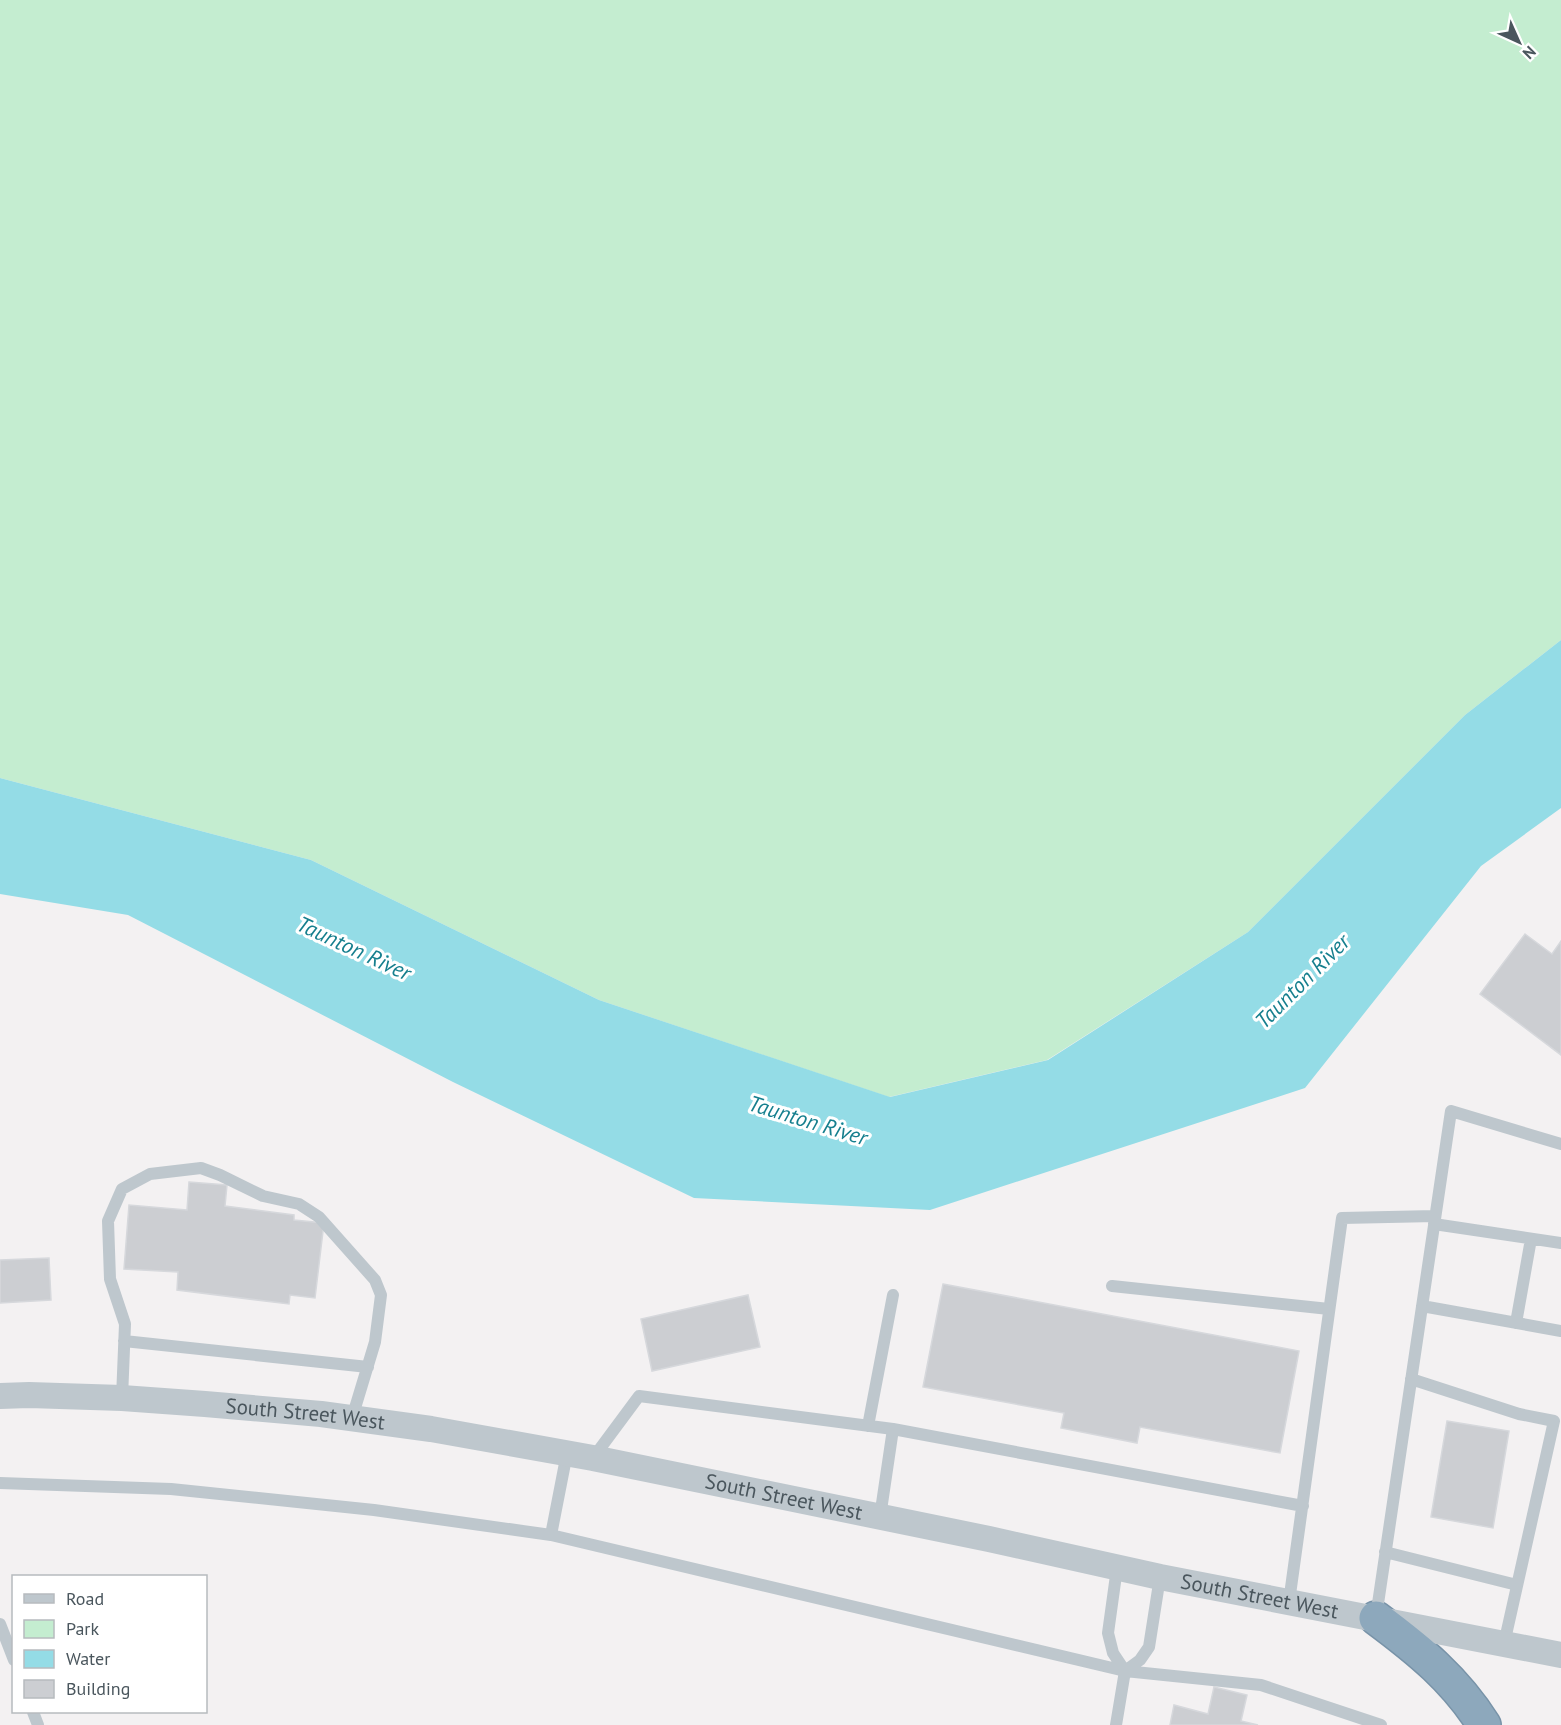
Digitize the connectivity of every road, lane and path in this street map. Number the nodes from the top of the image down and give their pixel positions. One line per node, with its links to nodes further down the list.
1 (1561, 1144): 2 (lane)
2 (1435, 1220): 3 (lane); 7 (lane); 8 (lane)
3 (1531, 1239): 4 (lane); 9 (lane)
4 (1561, 1243)
5 (1112, 1286): 8 (lane)
6 (893, 1295): 18 (lane)
7 (1422, 1306): 9 (lane); 13 (lane)
8 (1329, 1309): 23 (lane)
9 (1516, 1323): 10 (lane)
10 (1561, 1331)
11 (124, 1341): 12 (lane); 12 (lane); 15 (lane)
12 (368, 1367): 16 (lane)
13 (1411, 1379): 17 (lane); 26 (lane)
14 (0, 1396): 15 (street, South Street West)
15 (122, 1398): 16 (street, South Street West)
16 (352, 1418): 20 (street, South Street West)
17 (1558, 1419): 29 (lane)
18 (868, 1426): 19 (lane); 21 (lane)
19 (893, 1430): 23 (lane); 24 (lane)
20 (567, 1453): 21 (street, South Street West); 25 (lane)
21 (593, 1458): 24 (street, South Street West)
22 (0, 1483): 25 (lane)
23 (1303, 1506): 30 (lane)
24 (880, 1517): 27 (street, South Street West)
25 (551, 1536): 36 (lane)
26 (1385, 1552): 29 (lane); 31 (lane)
27 (1118, 1568): 28 (street, South Street West); 36 (lane)
28 (1160, 1577): 30 (street, South Street West); 36 (lane)
29 (1517, 1585): 33 (lane)
30 (1289, 1602): 31 (street, South Street West)
31 (1376, 1618): 33 (street, South Street West); 39 (highway)
32 (0, 1623): 34 (lane)
33 (1504, 1644): 35 (street, South Street West)
34 (12, 1655)
35 (1561, 1655)
36 (1125, 1671): 37 (lane); 38 (lane)
37 (1116, 1725)
38 (1381, 1725)
39 (1484, 1725)

